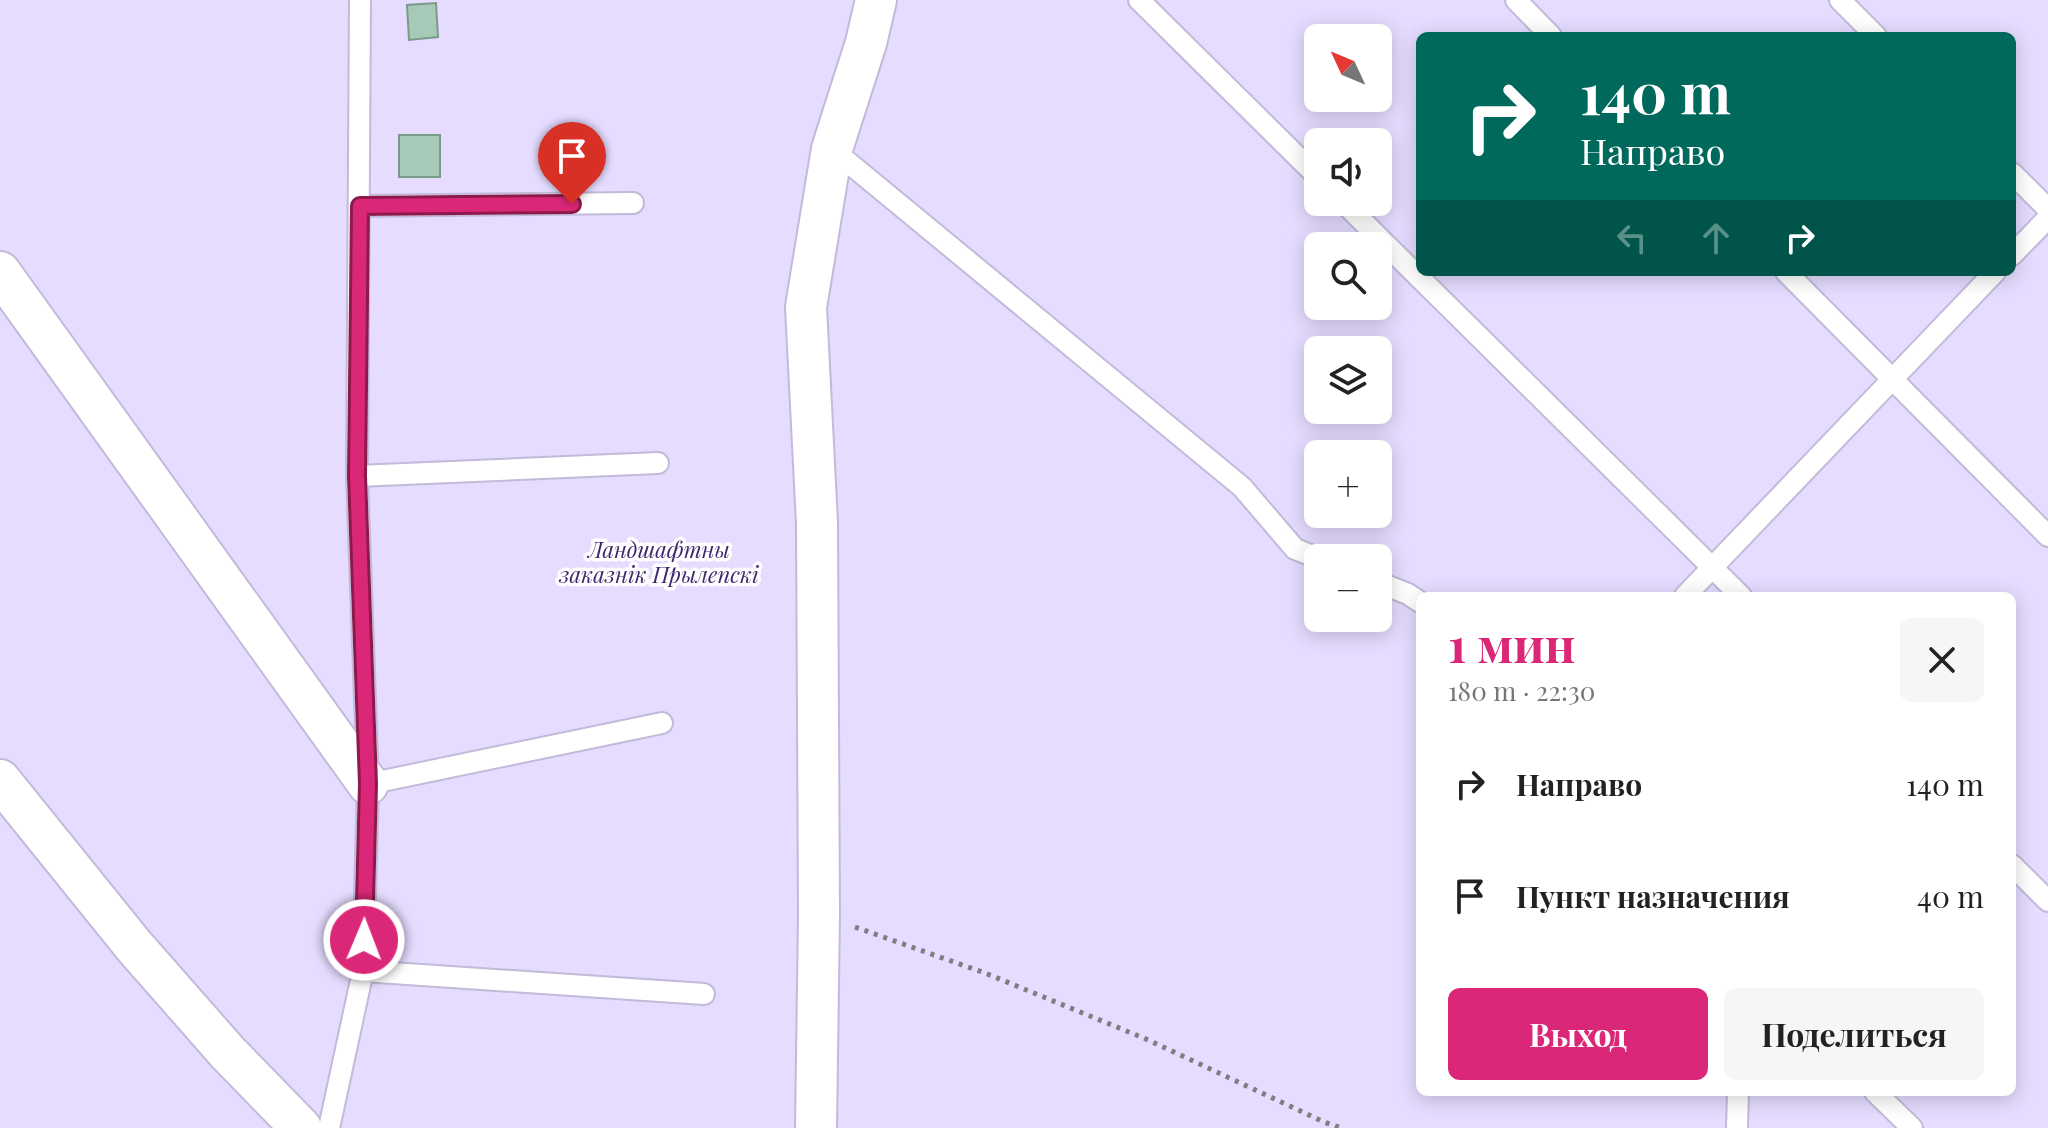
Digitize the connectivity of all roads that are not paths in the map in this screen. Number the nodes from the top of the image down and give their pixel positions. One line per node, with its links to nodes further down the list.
1 (360, 0): 12 (lane)
2 (876, 0): 8 (street)
3 (1139, 0): 9 (lane)
4 (1516, 0): 6 (lane)
5 (1840, 0): 7 (lane)
6 (1547, 32)
7 (1872, 32)
8 (832, 149): 26 (lane); 43 (street)
9 (1304, 163)
10 (2016, 177): 13 (lane)
11 (633, 203): 12 (lane)
12 (360, 206): 24 (lane)
13 (2048, 209)
14 (1357, 216): 18 (lane)
15 (2048, 218): 16 (lane)
16 (2016, 251)
17 (0, 272): 34 (street)
18 (1416, 274)
19 (1418, 276): 27 (lane)
20 (1790, 276): 22 (lane)
21 (1991, 276): 22 (lane)
22 (1892, 379): 25 (lane); 27 (lane)
23 (658, 463): 24 (lane)
24 (357, 476): 34 (lane)
25 (2048, 536)
26 (1304, 553)
27 (1711, 567): 29 (lane); 30 (lane)
28 (1392, 588): 31 (lane)
29 (1689, 592)
30 (1737, 592)
31 (1416, 599)
32 (662, 723): 34 (lane)
33 (0, 780): 41 (street)
34 (368, 784): 37 (lane)
35 (2016, 869): 36 (lane)
36 (2048, 901)
37 (363, 971): 38 (lane); 42 (lane)
38 (704, 994)
39 (1738, 1096): 44 (lane)
40 (1879, 1096): 45 (lane)
41 (301, 1128)
42 (329, 1128)
43 (816, 1128)
44 (1737, 1128)
45 (1912, 1128)

